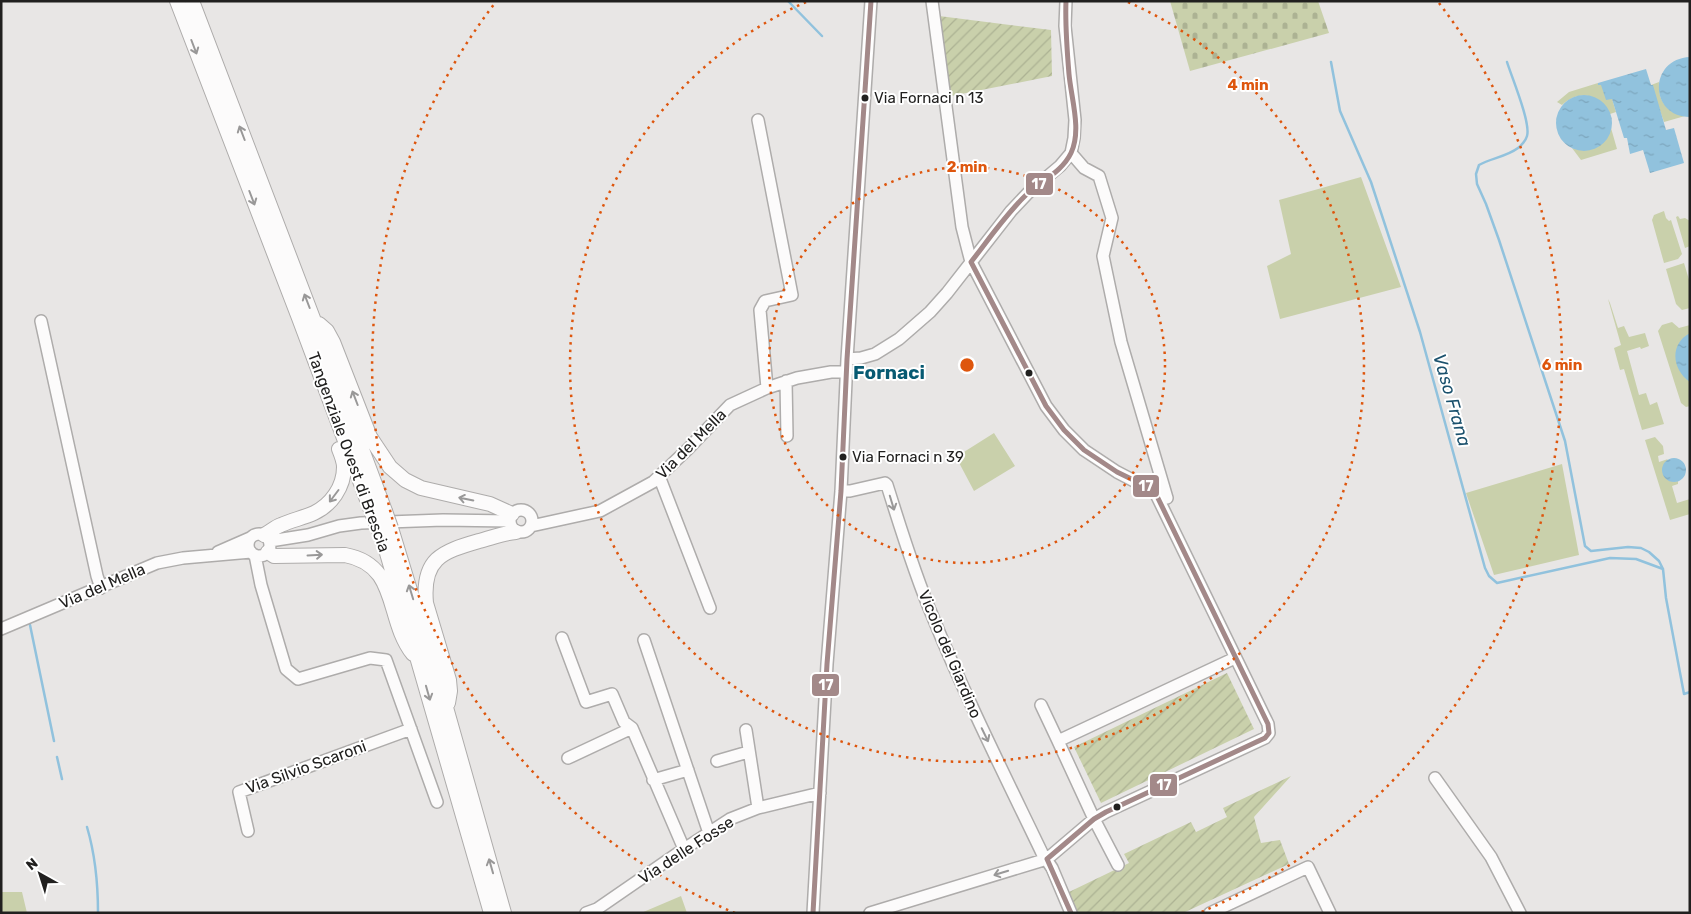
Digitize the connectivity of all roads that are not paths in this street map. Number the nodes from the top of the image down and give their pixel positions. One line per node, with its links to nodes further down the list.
1 (176, 1): 9 (main road, Tangenziale Ovest di Brescia, one-way to 9)
2 (192, 1): 11 (main road, Tangenziale Ovest di Brescia, one-way to 2)
3 (871, 1): 12 (street)
4 (932, 1): 8 (street)
5 (1066, 1): 7 (street)
6 (758, 120): 15 (street)
7 (1071, 153): 8 (street); 18 (street)
8 (971, 262): 12 (street); 18 (street)
9 (299, 318): 20 (main road, Tangenziale Ovest di Brescia); 26 (main road, one-way to 26)
10 (41, 321): 28 (street)
11 (314, 321): 20 (main road, Tangenziale Ovest di Brescia); 23 (main road, one-way to 11)
12 (847, 359): 13 (street)
13 (847, 372): 14 (street, Via del Mella); 19 (street)
14 (786, 381): 15 (street, Via del Mella); 16 (street)
15 (767, 388): 17 (street, Via del Mella)
16 (787, 436)
17 (659, 476): 22 (street, Via del Mella); 29 (street)
18 (1154, 490): 33 (street)
19 (841, 491): 47 (street); 54 (street, Vicolo del Giardino, one-way to 54)
20 (378, 512): 25 (main road, Tangenziale Ovest di Brescia, bridge)
21 (529, 514): 22 (street, Via del Mella); 23 (street, Via del Mella); 24 (street)
22 (566, 518): 24 (street, Via del Mella)
23 (513, 522): 24 (street, Via del Mella); 26 (street, Via del Mella); 36 (main road)
24 (531, 526)
25 (385, 529): 34 (main road, Tangenziale Ovest di Brescia); 36 (main road, Tangenziale Ovest di Brescia, one-way to 25)
26 (262, 548): 27 (street, Via del Mella); 27 (street, Via del Mella); 34 (main road, one-way to 34); 38 (street)
27 (207, 557): 28 (street, Via del Mella)
28 (101, 588): 30 (street, Via del Mella)
29 (710, 608)
30 (1, 628)
31 (562, 638): 37 (street)
32 (644, 640): 44 (street)
33 (1235, 658): 40 (street); 50 (street)
34 (419, 662): 56 (main road, Tangenziale Ovest di Brescia, one-way to 56)
35 (1041, 704): 40 (street)
36 (447, 711): 57 (main road, Tangenziale Ovest di Brescia, one-way to 36)
37 (632, 728): 42 (street); 46 (street)
38 (411, 729): 48 (street); 51 (street, Via Silvio Scaroni)
39 (746, 730): 41 (street)
40 (1058, 741): 50 (street)
41 (748, 752): 43 (street); 49 (street)
42 (568, 758)
43 (717, 761)
44 (688, 770): 46 (street); 52 (street)
45 (1436, 778): 64 (street)
46 (653, 780): 53 (street)
47 (820, 793): 49 (street, Via delle Fosse); 59 (street)
48 (437, 802)
49 (758, 808): 52 (street, Via delle Fosse)
50 (1094, 819): 54 (street); 55 (street)
51 (248, 831)
52 (709, 833): 53 (street, Via delle Fosse)
53 (684, 849): 58 (street, Via delle Fosse)
54 (1047, 860): 60 (street, one-way to 60); 61 (street)
55 (1118, 865)
56 (491, 913)
57 (504, 913)
58 (586, 913)
59 (813, 913)
60 (870, 913)
61 (1071, 913)
62 (1210, 913): 63 (street)
63 (1330, 913)
64 (1520, 913)

